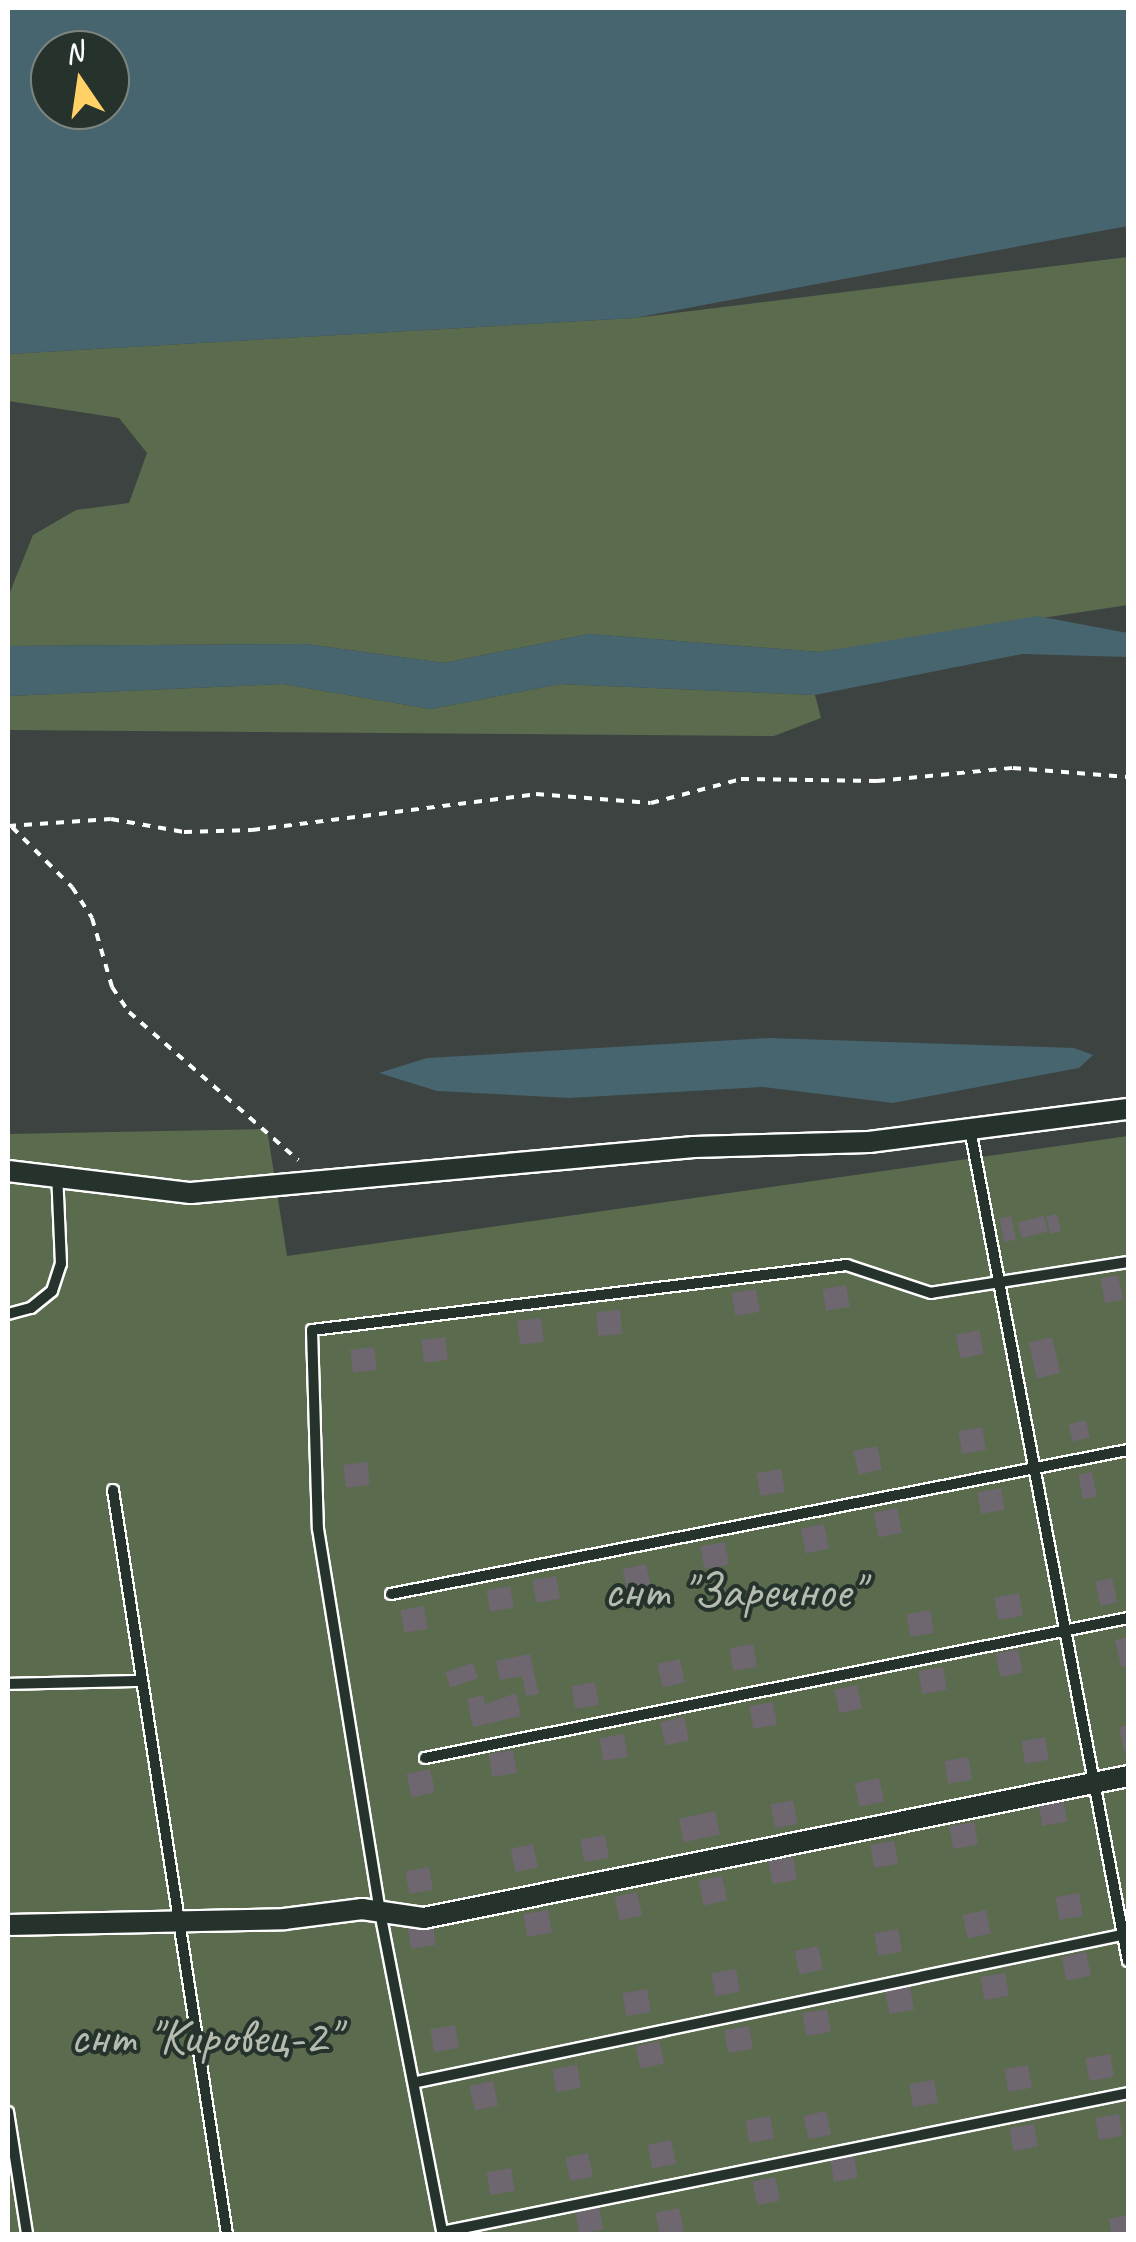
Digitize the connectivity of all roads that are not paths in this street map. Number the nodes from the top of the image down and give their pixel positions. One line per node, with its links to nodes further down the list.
1 (1128, 1109): 2 (street)
2 (970, 1129): 4 (street); 6 (lane)
3 (8, 1171): 4 (street)
4 (58, 1174): 7 (lane)
5 (1128, 1262): 6 (lane)
6 (998, 1281): 9 (lane); 19 (lane)
7 (8, 1314)
8 (1128, 1450): 9 (lane)
9 (1034, 1470): 11 (lane); 13 (lane)
10 (112, 1490): 14 (lane)
11 (392, 1594)
12 (1128, 1618): 13 (lane)
13 (1063, 1631): 16 (lane); 18 (lane)
14 (140, 1681): 15 (lane); 20 (lane)
15 (8, 1684)
16 (425, 1758)
17 (1128, 1776): 18 (street)
18 (1092, 1784): 19 (street); 22 (lane)
19 (380, 1912): 20 (street); 24 (lane)
20 (180, 1920): 21 (street); 28 (lane)
21 (8, 1926)
22 (1126, 1934): 23 (lane); 24 (lane)
23 (1128, 1961)
24 (417, 2082): 25 (lane)
25 (1128, 2093)
26 (8, 2112): 27 (lane)
27 (27, 2234)
28 (227, 2234)

